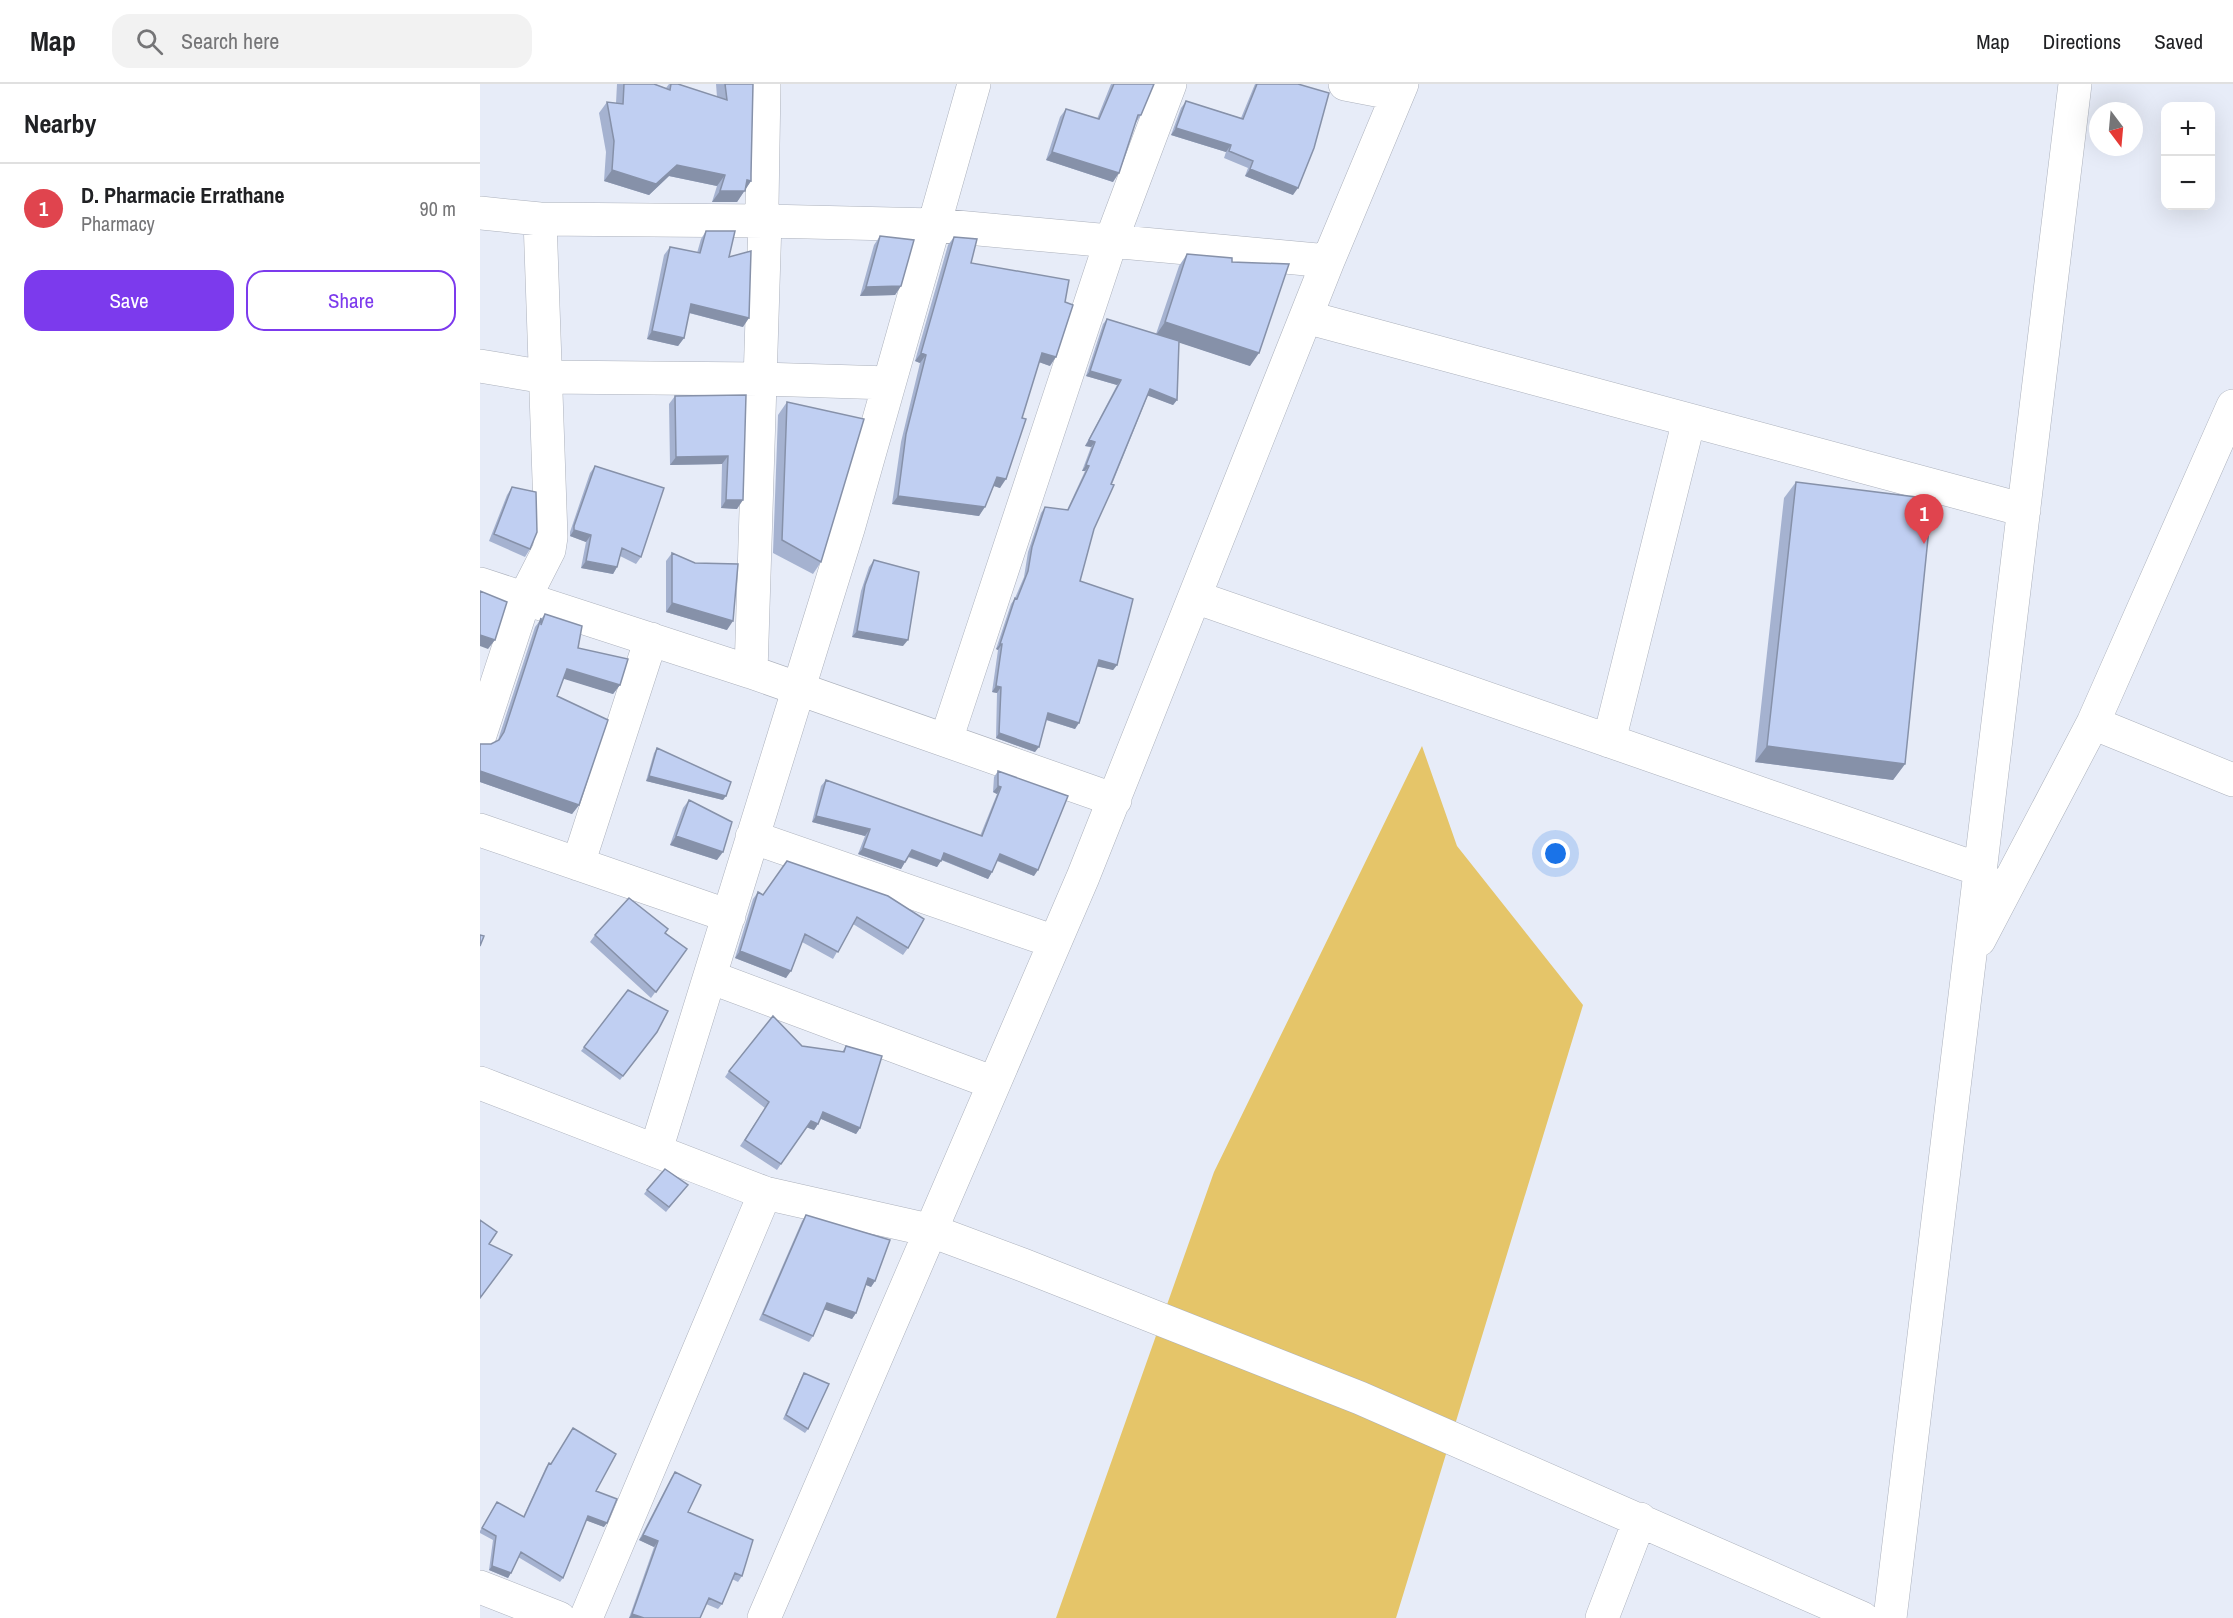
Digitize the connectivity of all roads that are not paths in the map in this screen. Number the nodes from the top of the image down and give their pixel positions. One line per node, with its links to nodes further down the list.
1 (764, 84): 9 (street)
2 (974, 84): 10 (street)
3 (1170, 84): 11 (street)
4 (1345, 84): 6 (street)
5 (2075, 84): 20 (street)
6 (1399, 89): 12 (street)
7 (480, 213): 8 (street)
8 (540, 219): 9 (street); 15 (street)
9 (765, 221): 10 (street); 16 (street)
10 (935, 225): 11 (street); 17 (street)
11 (1111, 241): 12 (street); 29 (street)
12 (1328, 261): 13 (street)
13 (1306, 317): 19 (street); 23 (street)
14 (480, 366): 15 (street)
15 (545, 377): 16 (street); 22 (street)
16 (759, 379): 17 (street); 25 (street)
17 (889, 383): 26 (street)
18 (2233, 406): 27 (street)
19 (1689, 420): 20 (street); 30 (street)
20 (2024, 510): 36 (street)
21 (480, 584): 22 (street)
22 (525, 597): 24 (street); 28 (street)
23 (1195, 597): 30 (street); 32 (street)
24 (651, 639): 25 (street); 35 (street)
25 (751, 672): 26 (street)
26 (800, 689): 29 (street); 34 (street)
27 (2093, 723): 31 (street); 39 (street)
28 (480, 735)
29 (946, 740): 32 (street)
30 (1609, 741): 36 (street)
31 (2233, 780)
32 (1115, 800): 38 (street)
33 (480, 830): 35 (street)
34 (752, 837): 37 (street); 38 (street)
35 (578, 864): 37 (street)
36 (1981, 870): 39 (street)
37 (729, 916): 40 (street)
38 (1055, 942): 42 (street)
39 (1970, 958): 53 (street)
40 (710, 977): 42 (street); 43 (street)
41 (480, 1083): 43 (street)
42 (994, 1083): 45 (street)
43 (656, 1149): 44 (street)
44 (765, 1193): 45 (street); 49 (street)
45 (930, 1230): 46 (street); 50 (street)
46 (1640, 1519): 51 (street); 52 (street)
47 (480, 1587): 48 (street)
48 (560, 1618)
49 (586, 1618)
50 (764, 1618)
51 (1602, 1618)
52 (1862, 1618)
53 (1890, 1618)

